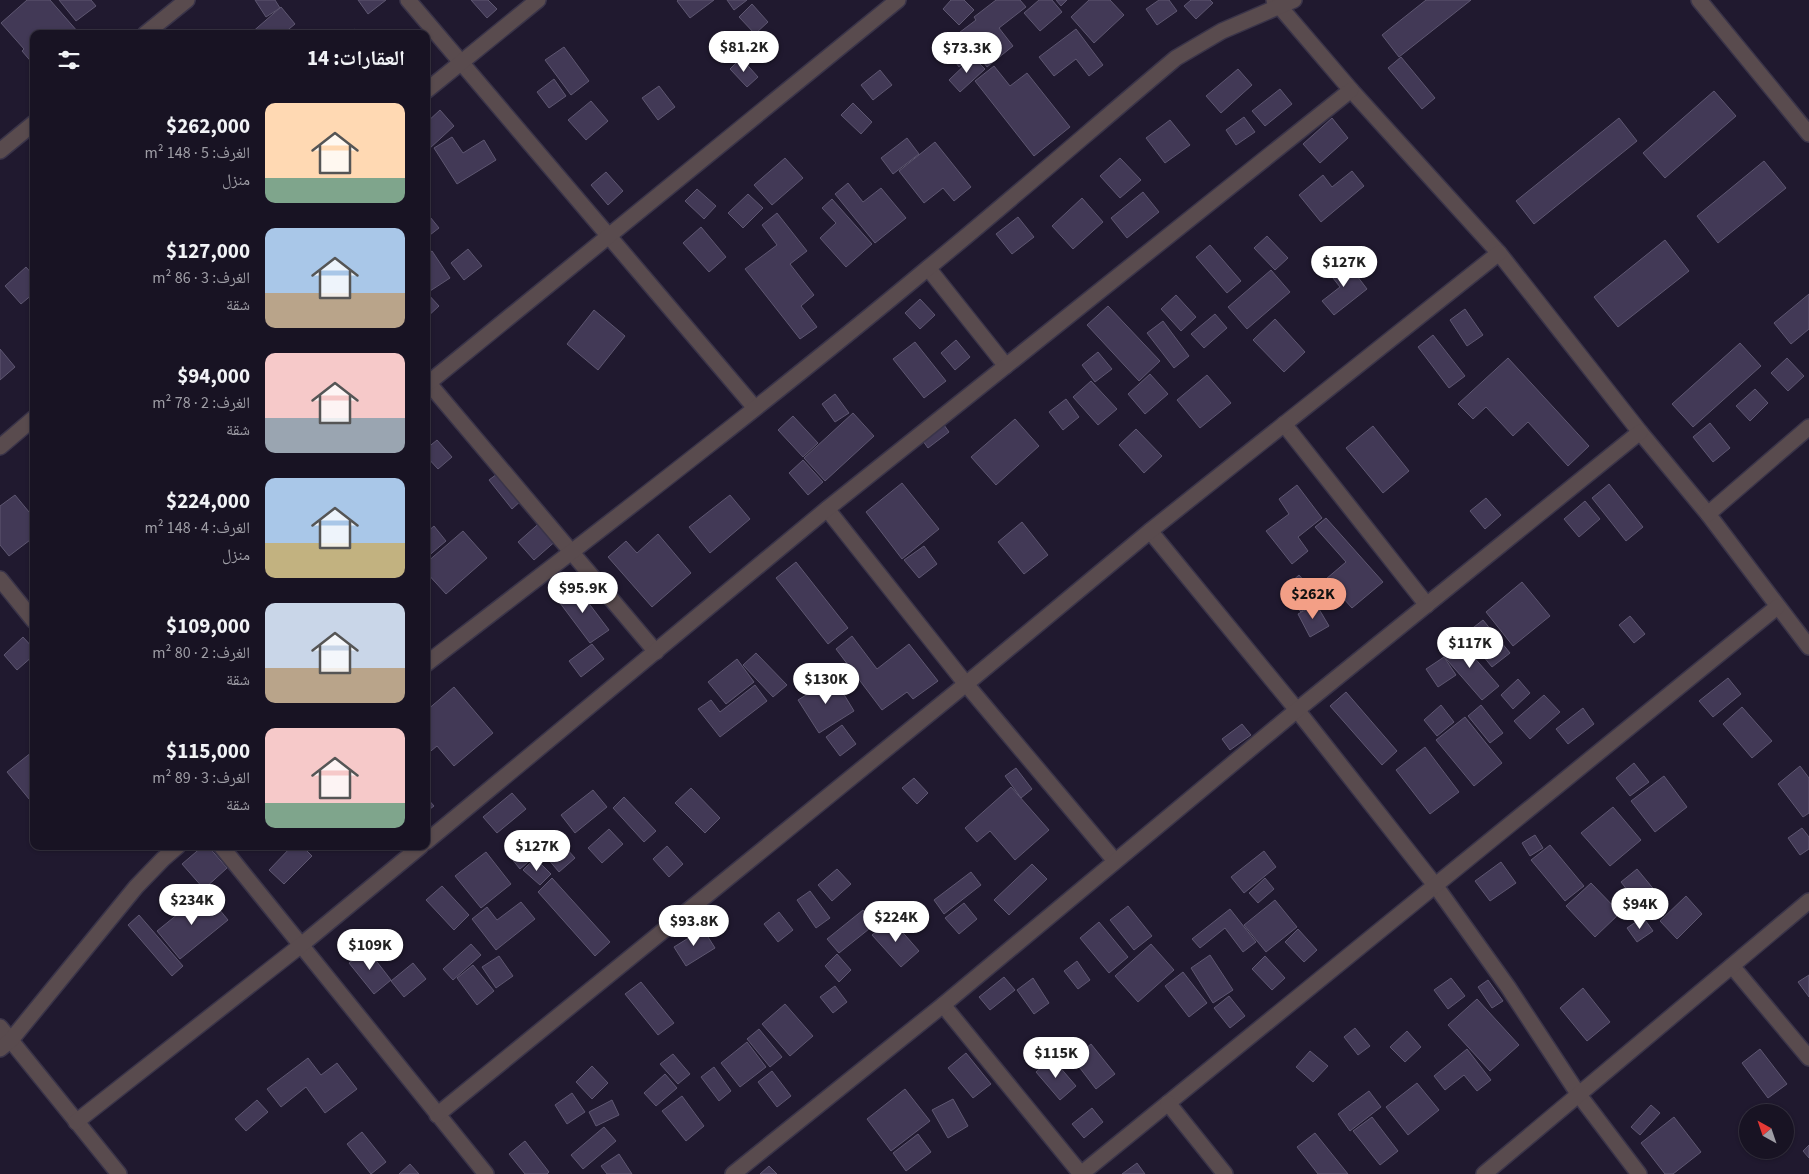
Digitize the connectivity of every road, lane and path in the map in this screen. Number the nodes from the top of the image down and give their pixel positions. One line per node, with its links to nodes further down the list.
1 (187, 0): 8 (street)
2 (408, 0): 9 (street)
3 (538, 0): 9 (street)
4 (898, 0): 15 (street)
5 (1294, 0): 7 (street)
6 (1700, 0): 13 (street)
7 (1276, 3): 11 (street); 17 (street)
8 (150, 30)
9 (461, 62): 10 (street); 15 (street)
10 (430, 88)
11 (1351, 90): 16 (street); 18 (street)
12 (30, 126): 14 (street)
13 (1809, 134)
14 (0, 151)
15 (609, 236): 19 (street); 21 (street)
16 (1499, 253): 23 (street); 25 (street)
17 (928, 268): 18 (street); 21 (street)
18 (1006, 366): 27 (street)
19 (430, 381)
20 (430, 386): 30 (street)
21 (756, 408): 30 (street)
22 (30, 421): 26 (street)
23 (1284, 424): 29 (street); 32 (street)
24 (1809, 427): 28 (street)
25 (1640, 432): 28 (street); 32 (street)
26 (0, 447)
27 (827, 509): 36 (street); 38 (street)
28 (1708, 514): 33 (street)
29 (1150, 531): 38 (street); 39 (street)
30 (572, 552): 36 (street); 37 (street)
31 (0, 579): 34 (street)
32 (1427, 605): 39 (street)
33 (1777, 607): 35 (street); 45 (street)
34 (30, 616)
35 (1809, 647)
36 (656, 652): 40 (street)
37 (430, 661)
38 (966, 684): 44 (street); 55 (street)
39 (1298, 710): 44 (street); 45 (street)
40 (430, 839)
41 (173, 850): 51 (street)
42 (224, 850): 47 (street)
43 (416, 850): 47 (street)
44 (1115, 861): 49 (street)
45 (1435, 885): 53 (street); 54 (street)
46 (1809, 902): 48 (street)
47 (300, 946): 55 (street); 56 (street)
48 (1732, 966): 52 (street); 53 (street)
49 (943, 1005): 54 (street); 59 (street)
50 (0, 1027): 51 (street)
51 (5, 1044): 56 (street)
52 (1809, 1058)
53 (1579, 1095): 61 (street); 62 (street)
54 (1168, 1103): 60 (street)
55 (437, 1116): 58 (street)
56 (76, 1122): 57 (street)
57 (114, 1173)
58 (486, 1174)
59 (733, 1174)
60 (1225, 1174)
61 (1484, 1174)
62 (1639, 1174)

